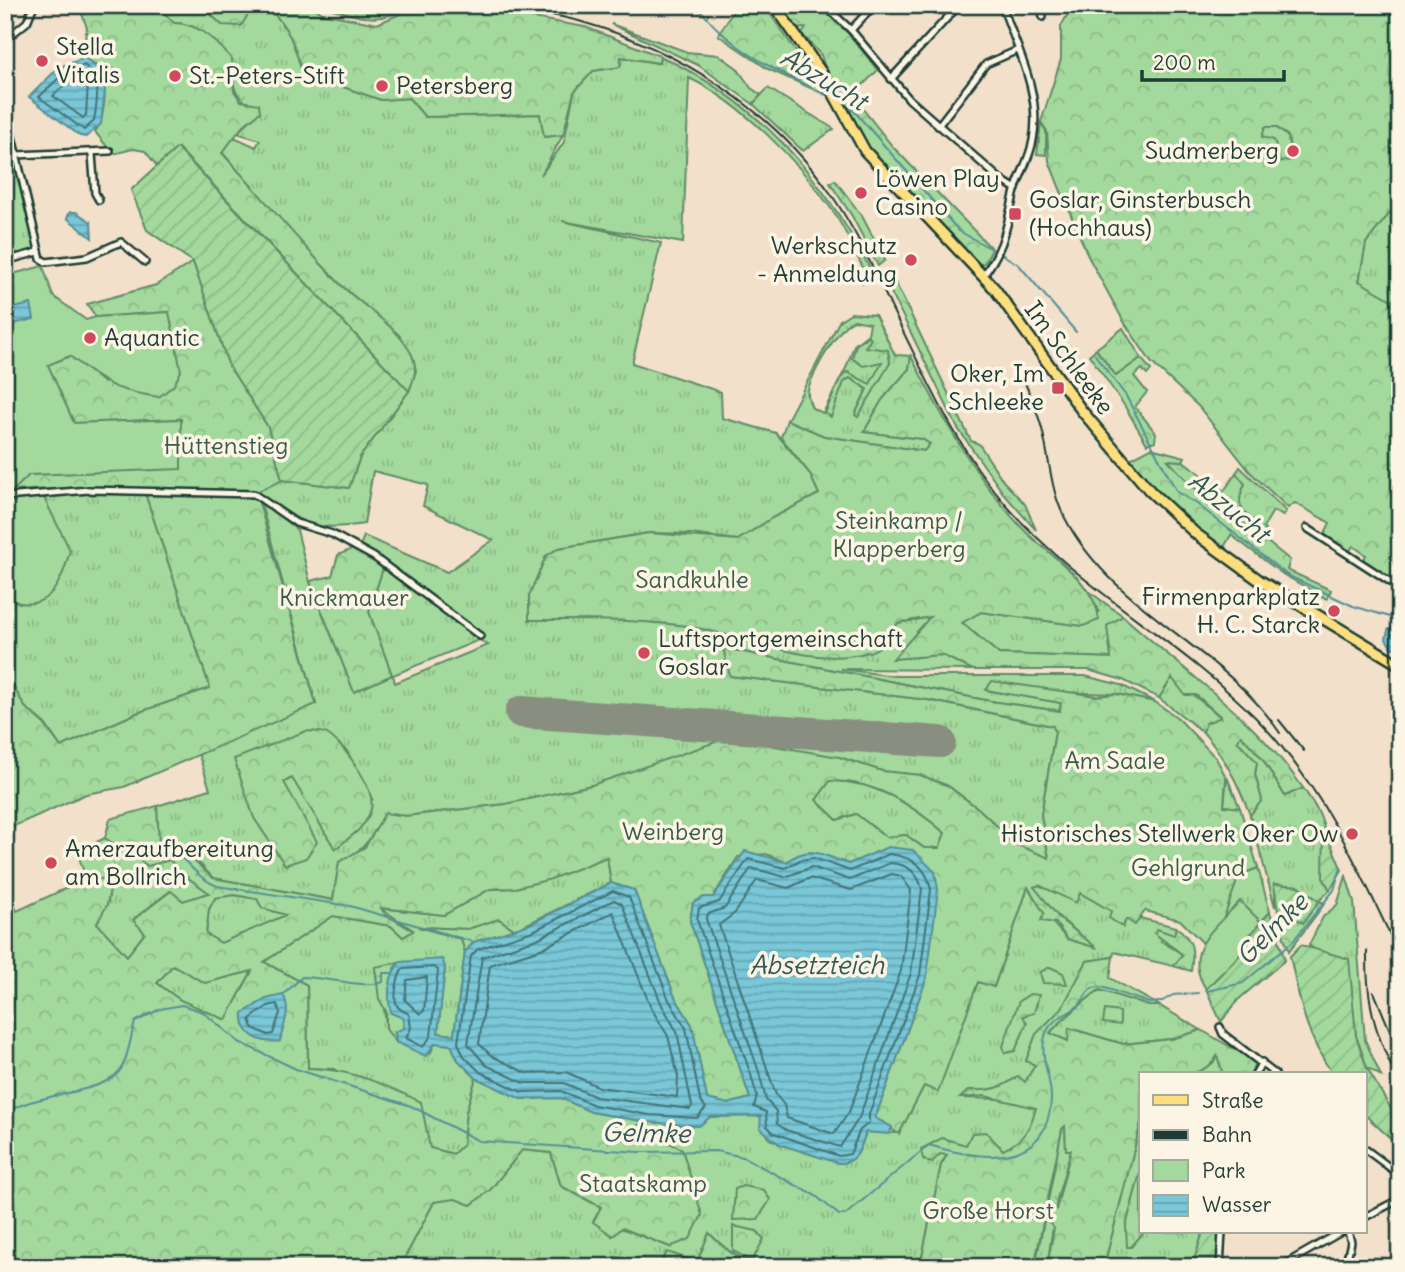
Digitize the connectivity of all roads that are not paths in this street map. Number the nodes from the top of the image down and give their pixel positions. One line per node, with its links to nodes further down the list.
1 (34, 5): 10 (street)
2 (774, 5): 23 (main road, Im Schleeke)
3 (824, 5): 9 (street)
4 (874, 5): 9 (street)
5 (959, 5): 12 (street)
6 (1002, 5): 11 (street)
7 (1041, 5): 8 (street)
8 (1043, 17)
9 (851, 30): 12 (street)
10 (5, 40)
11 (1018, 50): 14 (street); 18 (street)
12 (891, 79): 14 (street)
13 (5, 107): 17 (street)
14 (938, 126): 18 (street)
15 (110, 151): 16 (street)
16 (92, 154): 17 (street); 19 (street)
17 (16, 155): 20 (street)
18 (1016, 189): 23 (street)
19 (99, 200)
20 (38, 253): 21 (street); 22 (street)
21 (5, 261)
22 (145, 262)
23 (983, 276): 28 (main road, Im Schleeke)
24 (5, 497): 27 (street)
25 (1307, 528): 26 (street)
26 (1400, 588)
27 (480, 636)
28 (1400, 665)
29 (1220, 1027): 30 (street)
30 (1262, 1062): 31 (street); 32 (street)
31 (1256, 1072)
32 (1273, 1072)
33 (1366, 1150): 34 (street)
34 (1400, 1175)
35 (1400, 1199): 36 (street)
36 (1366, 1216)
37 (1222, 1234): 40 (street)
38 (1338, 1234): 41 (street)
39 (1349, 1234): 42 (street)
40 (1220, 1267)
41 (1287, 1267)
42 (1345, 1267)

